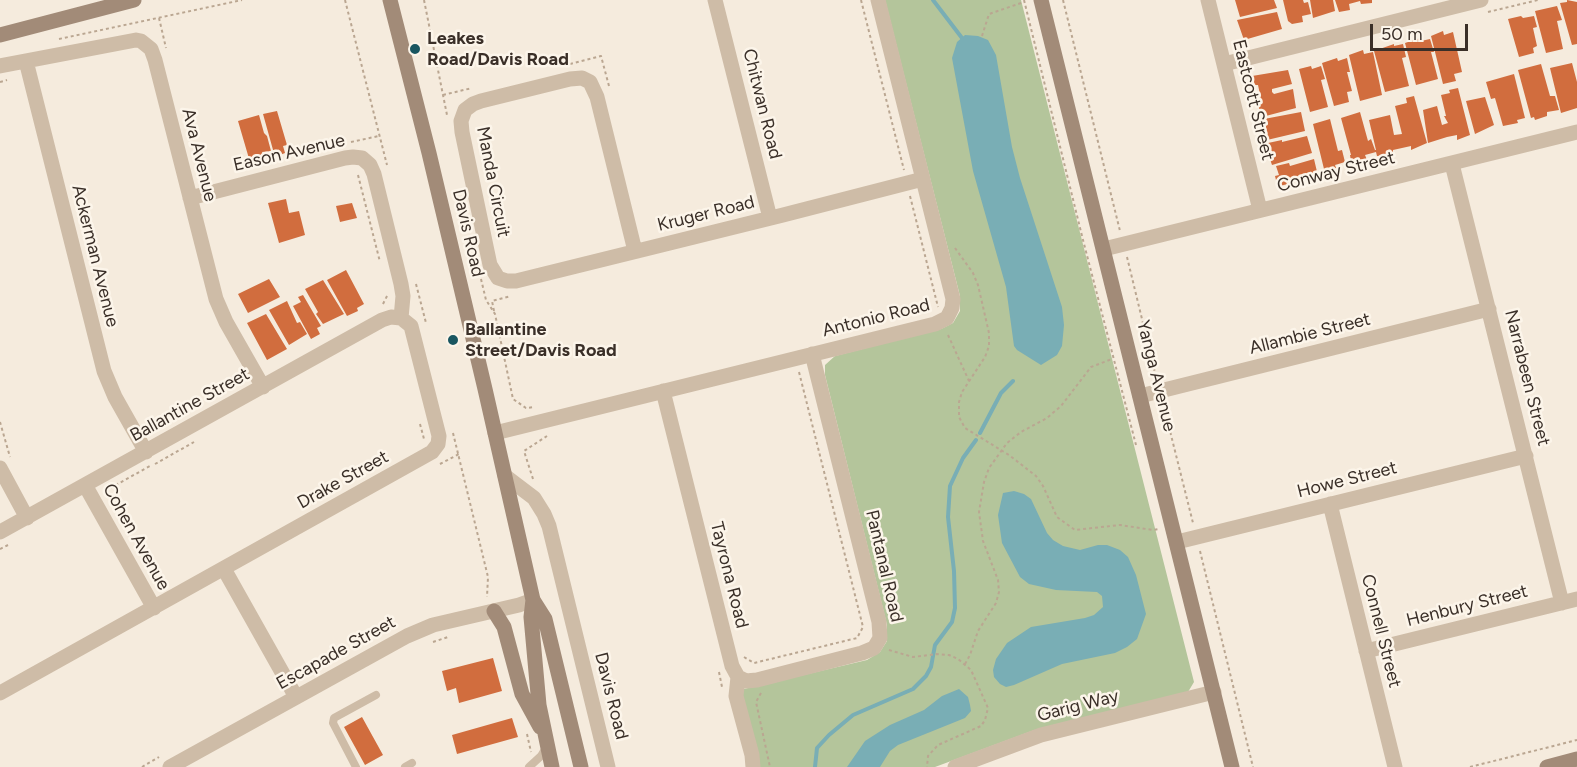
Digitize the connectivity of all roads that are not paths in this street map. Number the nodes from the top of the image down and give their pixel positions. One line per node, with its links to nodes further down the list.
1 (134, 0): 8 (street)
2 (390, 0): 27 (street, Davis Road)
3 (716, 0): 17 (street, Chitwan Road)
4 (878, 0): 14 (street, Antonio Road)
5 (1041, 0): 18 (street, Yanga Avenue)
6 (1208, 0): 10 (street, Eastcott Street)
7 (1481, 0): 10 (street)
8 (0, 34)
9 (26, 61): 11 (street); 15 (street, Ava Avenue); 28 (street, Ackerman Avenue)
10 (1224, 64): 16 (street, Eastcott Street)
11 (0, 66)
12 (1577, 132): 13 (street, Conway Street)
13 (1452, 164): 16 (street, Conway Street); 21 (street, Narrabeen Street)
14 (922, 172): 17 (street, Kruger Road); 23 (street, Antonio Road)
15 (190, 198): 22 (street, Eason Avenue); 24 (street, Ava Avenue)
16 (1260, 210): 18 (street, Conway Street)
17 (770, 218): 19 (street, Kruger Road)
18 (1104, 249): 26 (street, Yanga Avenue)
19 (635, 251): 20 (street, Kruger Road); 20 (street, Manda Circuit)
20 (498, 278)
21 (1489, 309): 26 (street, Allambie Street); 29 (street, Narrabeen Street)
22 (392, 313): 24 (street, Ballantine Street); 37 (street, Drake Street)
23 (812, 354): 25 (street, Antonio Road); 43 (street, Pantanal Road)
24 (263, 387): 28 (street, Ballantine Street)
25 (663, 391): 27 (street, Antonio Road); 43 (street, Tayrona Road)
26 (1140, 396): 36 (street, Yanga Avenue)
27 (495, 433): 31 (street, Davis Road)
28 (146, 452): 32 (street, Ballantine Street)
29 (1526, 456): 33 (street, Howe Street); 39 (street, Narrabeen Street)
30 (0, 468): 34 (street)
31 (506, 476): 38 (street, Davis Road); 56 (street, Davis Road)
32 (85, 485): 34 (street, Ballantine Street); 40 (street, Cohen Avenue)
33 (1330, 504): 36 (street, Howe Street); 42 (street, Connell Street)
34 (27, 518): 35 (street, Ballantine Street)
35 (0, 532)
36 (1177, 542): 44 (street, Yanga Avenue)
37 (224, 568): 40 (street, Drake Street); 47 (street)
38 (533, 600): 41 (street, Escapade Street); 48 (street, Davis Road); 55 (street, Davis Road)
39 (1569, 601): 42 (street, Henbury Street)
40 (154, 608): 45 (street, Drake Street)
41 (494, 611): 47 (street, Escapade Street); 48 (street)
42 (1366, 651): 59 (street, Connell Street)
43 (738, 677): 57 (street, Tayrona Road)
44 (1214, 692): 50 (street, Yanga Avenue); 58 (street, Garig Way)
45 (0, 693)
46 (376, 695): 52 (lane)
47 (296, 697): 51 (street, Escapade Street)
48 (546, 740): 53 (lane); 54 (street, Davis Road)
49 (1577, 759): 60 (street)
50 (1232, 766)
51 (170, 767)
52 (356, 767)
53 (529, 767)
54 (552, 767)
55 (581, 767)
56 (608, 767)
57 (753, 767)
58 (955, 767)
59 (1395, 767)
60 (1547, 767)

